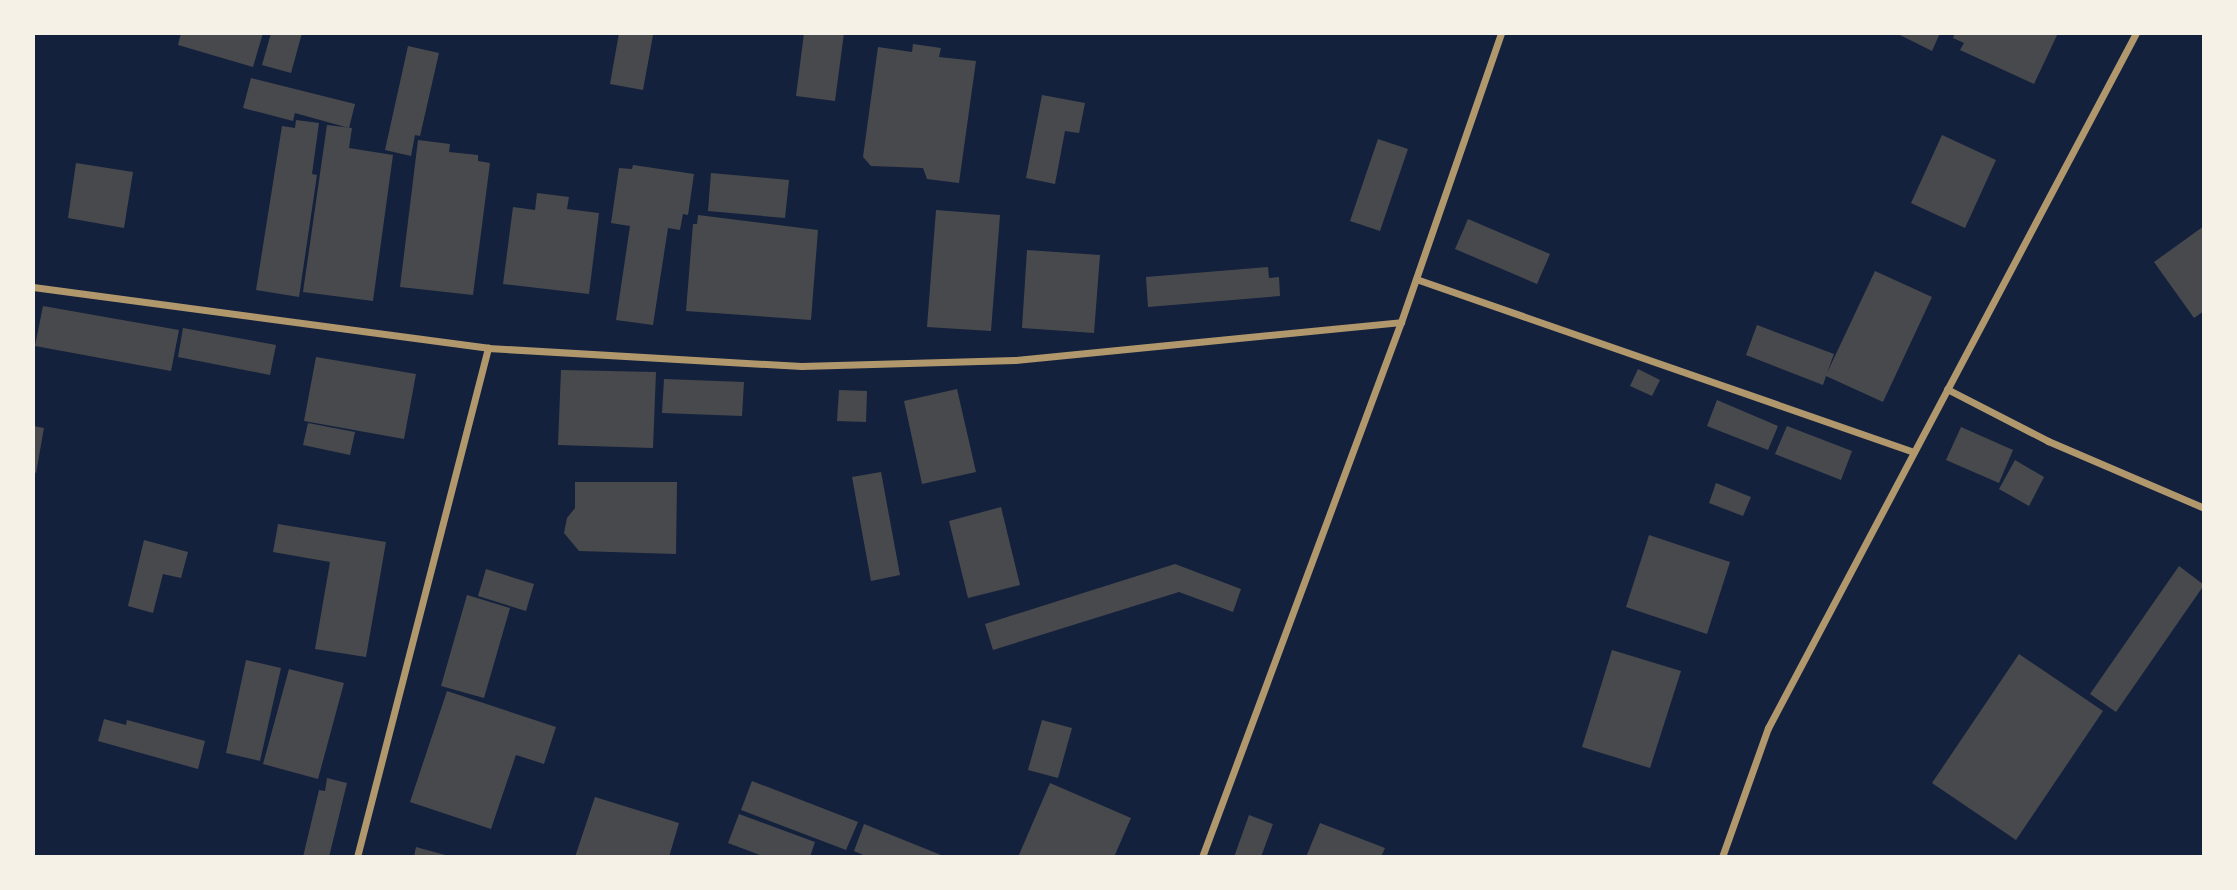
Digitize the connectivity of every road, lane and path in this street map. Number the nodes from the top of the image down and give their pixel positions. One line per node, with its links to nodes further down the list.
1 (1501, 33): 3 (street)
2 (2136, 33): 7 (street)
3 (1416, 279): 5 (street); 8 (street)
4 (33, 287): 6 (street)
5 (1401, 322): 6 (street); 11 (street)
6 (488, 348): 10 (street)
7 (1947, 389): 8 (street); 9 (street)
8 (1914, 452): 12 (street)
9 (2204, 508)
10 (357, 857)
11 (1202, 857)
12 (1721, 857)

